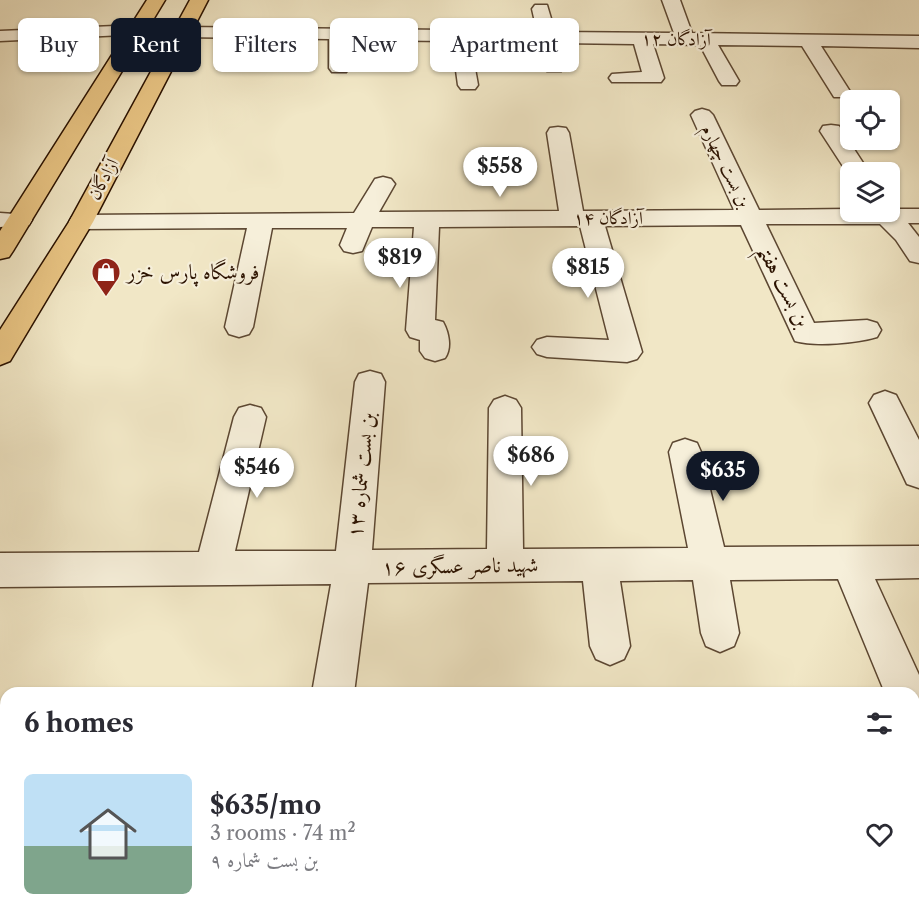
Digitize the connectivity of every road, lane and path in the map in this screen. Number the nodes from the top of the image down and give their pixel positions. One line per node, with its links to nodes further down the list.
1 (156, 0): 5 (main road)
2 (199, 0): 6 (main road, آزادگان)
3 (671, 0): 14 (street)
4 (540, 9): 7 (street)
5 (145, 18)
6 (189, 18)
7 (543, 18)
8 (111, 31): 11 (street)
9 (201, 32): 10 (street, ۱۲ آزادگان)
10 (330, 34)
11 (0, 36)
12 (579, 38): 13 (street, ۱۲ آزادگان)
13 (642, 39): 14 (street, ۱۲ آزادگان); 21 (street)
14 (686, 39): 15 (street, ۱۲ آزادگان)
15 (706, 39): 16 (street, ۱۲ آزادگان); 22 (street)
16 (808, 41): 17 (street, ۱۲ آزادگان); 24 (street)
17 (919, 42)
18 (120, 72): 27 (main road)
19 (160, 72): 25 (main road, آزادگان)
20 (466, 72): 23 (street)
21 (619, 78)
22 (729, 81)
23 (468, 85)
24 (840, 91)
25 (138, 114): 27 (main road); 30 (main road, آزادگان)
26 (702, 115): 37 (street, بن بست چهارم)
27 (101, 117): 31 (main road)
28 (831, 131): 32 (street)
29 (558, 133): 38 (street)
30 (98, 157): 31 (main road); 43 (main road, آزادگان)
31 (58, 159): 40 (main road)
32 (851, 162)
33 (383, 184): 42 (street)
34 (840, 215): 37 (street, ۱۴ آزادگان)
35 (900, 215): 36 (street, ۱۴ آزادگان)
36 (919, 216)
37 (750, 217): 38 (street, ۱۴ آزادگان); 49 (street, بن بست هفتم)
38 (581, 218): 39 (street, ۱۴ آزادگان); 50 (street)
39 (427, 219): 42 (street, ۱۴ آزادگان); 51 (street)
40 (10, 220): 46 (main road)
41 (261, 220): 42 (street, ۱۴ آزادگان); 43 (street, ۱۴ آزادگان); 48 (street)
42 (362, 220): 45 (street)
43 (81, 222): 52 (main road, آزادگان)
44 (892, 222): 47 (street)
45 (352, 245)
46 (0, 251)
47 (919, 255)
48 (239, 327)
49 (867, 330)
50 (547, 347)
51 (435, 351)
52 (0, 354)
53 (370, 382): 64 (street, بن بست شماره ۱۳)
54 (885, 403): 58 (street)
55 (505, 408): 63 (street)
56 (250, 417): 65 (street)
57 (685, 452): 61 (street)
58 (919, 474)
59 (919, 561): 60 (street, ۱۶ شهید ناصر عسگری)
60 (849, 562): 61 (street, ۱۶ شهید ناصر عسگری); 70 (street)
61 (709, 563): 62 (street, ۱۶ شهید ناصر عسگری); 67 (street)
62 (599, 565): 63 (street, ۱۶ شهید ناصر عسگری); 68 (street)
63 (505, 566): 64 (street, ۱۶ شهید ناصر عسگری)
64 (352, 567): 65 (street, ۱۶ شهید ناصر عسگری); 69 (street, بن بست شماره ۱۳)
65 (213, 568): 66 (street, ۱۶ شهید ناصر عسگری)
66 (0, 570)
67 (720, 633)
68 (610, 646)
69 (334, 687)
70 (903, 687)

